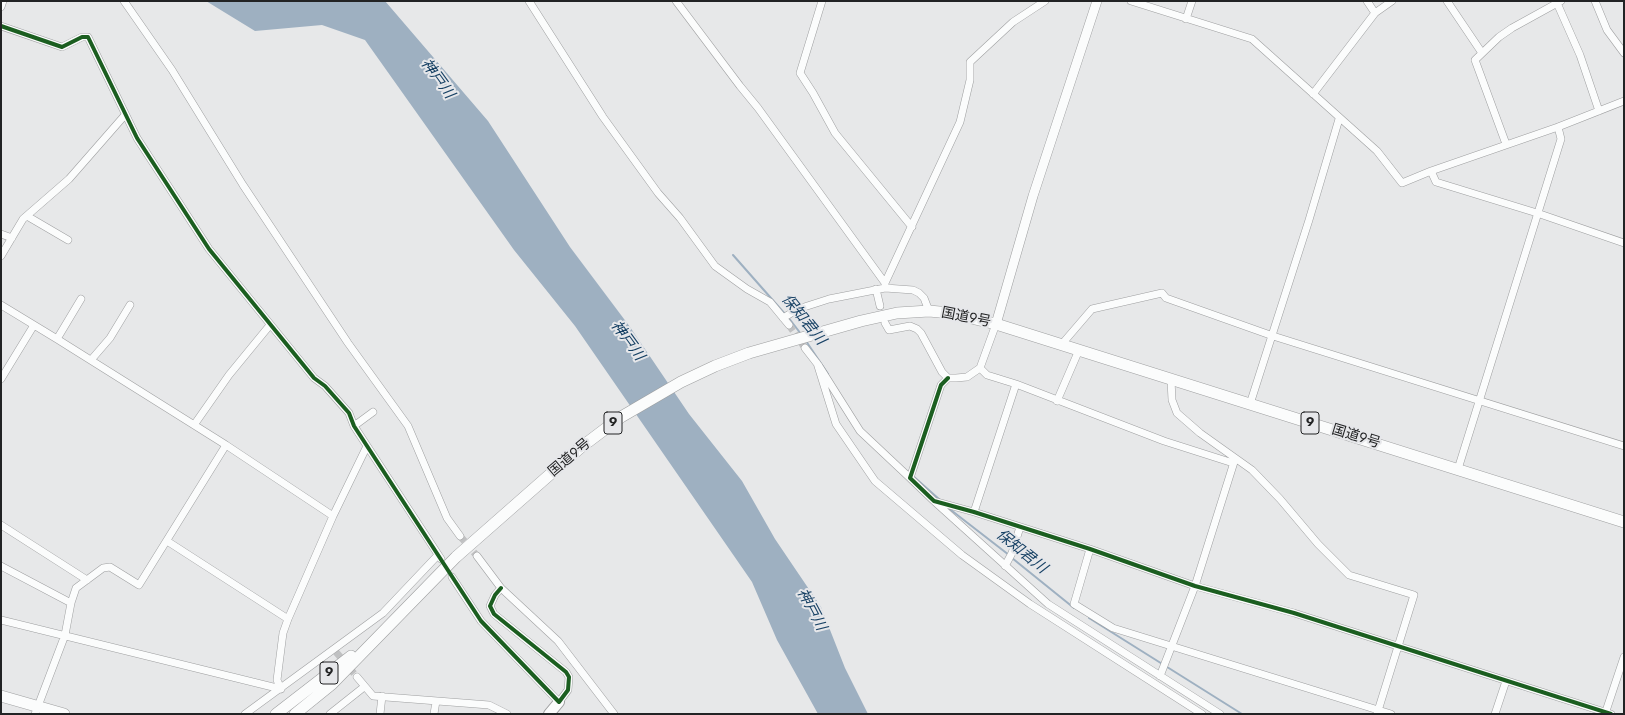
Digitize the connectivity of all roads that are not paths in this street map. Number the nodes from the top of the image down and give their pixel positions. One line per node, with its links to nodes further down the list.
1 (3, 1): 15 (street)
2 (124, 1): 80 (street)
3 (529, 1): 44 (street)
4 (676, 1): 37 (street)
5 (822, 1): 31 (street)
6 (1045, 1): 31 (street)
7 (1097, 1): 46 (street)
8 (1131, 1): 17 (street)
9 (1192, 1): 17 (street)
10 (1367, 1): 16 (street)
11 (1392, 1): 16 (street)
12 (1447, 1): 19 (street)
13 (1595, 1): 20 (street)
14 (1559, 2): 19 (street); 23 (street)
15 (1, 7)
16 (1375, 13): 21 (street)
17 (1186, 19): 21 (street)
18 (1, 26): 24 (street)
19 (1482, 53): 27 (street)
20 (1624, 53)
21 (1313, 94): 25 (street)
22 (1624, 101): 23 (street)
23 (1599, 111): 26 (street)
24 (125, 115): 30 (street); 48 (street)
25 (1339, 119): 28 (street); 50 (street)
26 (1558, 127): 27 (street); 29 (street)
27 (1506, 144): 28 (street)
28 (1431, 171): 29 (street)
29 (1537, 213): 35 (street); 62 (street)
30 (27, 216): 33 (street); 34 (street)
31 (912, 227): 37 (street)
32 (1, 234): 33 (street)
33 (12, 238): 36 (street)
34 (68, 240)
35 (1624, 243)
36 (1, 256)
37 (885, 286): 38 (street); 43 (street)
38 (876, 289): 42 (street); 44 (street)
39 (81, 300): 51 (street)
40 (1, 305): 47 (street)
41 (130, 305): 55 (street)
42 (880, 306)
43 (929, 311): 46 (main road, 国道9号 / 9); 93 (main road, 国道9号 / 9)
44 (783, 318): 49 (street)
45 (884, 323): 58 (street)
46 (996, 324): 52 (main road, 国道9号 / 9); 57 (street)
47 (34, 325): 51 (street); 59 (street)
48 (270, 325): 66 (street); 67 (street)
49 (789, 325)
50 (1273, 336): 52 (street); 62 (street); 64 (street)
51 (57, 338): 55 (street)
52 (1062, 344): 54 (main road, 国道9号 / 9)
53 (806, 348): 56 (street)
54 (1079, 350): 60 (main road, 国道9号 / 9); 63 (street)
55 (92, 360): 66 (street)
56 (817, 363): 73 (street); 121 (street)
57 (980, 368): 58 (street); 61 (street)
58 (948, 378): 73 (street)
59 (1, 379)
60 (1171, 380): 64 (main road, 国道9号 / 9); 71 (street)
61 (1016, 384): 63 (street); 75 (street)
62 (1480, 400): 70 (street); 72 (street)
63 (1057, 401): 71 (street)
64 (1250, 404): 72 (main road, 国道9号 / 9)
65 (373, 412): 67 (street)
66 (194, 425): 68 (street)
67 (354, 426): 69 (street)
68 (226, 445): 76 (street); 81 (street)
69 (367, 446): 76 (street); 103 (street)
70 (1624, 446)
71 (1234, 460): 88 (street); 96 (street)
72 (1458, 469): 77 (main road, 国道9号 / 9)
73 (910, 478): 74 (street)
74 (934, 501): 75 (street); 85 (street)
75 (974, 512): 79 (street)
76 (333, 516): 91 (street)
77 (1624, 522)
78 (1, 525): 87 (street)
79 (1020, 527): 82 (street); 85 (street)
80 (460, 536)
81 (167, 541): 87 (street); 91 (street)
82 (1090, 548): 88 (street); 95 (street)
83 (477, 556): 89 (street)
84 (1, 566): 90 (street)
85 (1005, 566): 99 (street)
86 (452, 577): 107 (street)
87 (87, 580): 90 (street)
88 (1194, 586): 95 (street); 96 (street)
89 (501, 588): 107 (street); 120 (street)
90 (71, 603): 94 (street)
91 (288, 619): 103 (street)
92 (1, 620): 94 (street)
93 (382, 634): 113 (main road, 国道9号 / 9); 114 (main road, 国道9号 / 9)
94 (65, 635): 103 (street); 108 (street)
95 (1172, 646): 99 (street); 109 (street)
96 (1399, 646): 101 (street); 109 (street)
97 (1624, 657): 98 (street)
98 (1622, 668): 110 (street)
99 (1160, 676): 122 (street)
100 (357, 677): 102 (street)
101 (1506, 681): 110 (street); 124 (street)
102 (364, 687): 105 (street); 115 (street)
103 (281, 689): 112 (street)
104 (1, 696): 108 (main road)
105 (382, 696): 106 (street); 116 (street)
106 (436, 700): 117 (street); 118 (street)
107 (559, 702): 119 (main road)
108 (36, 710): 111 (main road)
109 (1378, 712): 123 (street)
110 (1607, 713)
111 (64, 714)
112 (246, 714)
113 (276, 714)
114 (295, 714)
115 (330, 714)
116 (380, 714)
117 (434, 714)
118 (507, 714)
119 (549, 714)
120 (614, 714)
121 (1202, 714)
122 (1220, 714)
123 (1391, 714)
124 (1495, 714)

